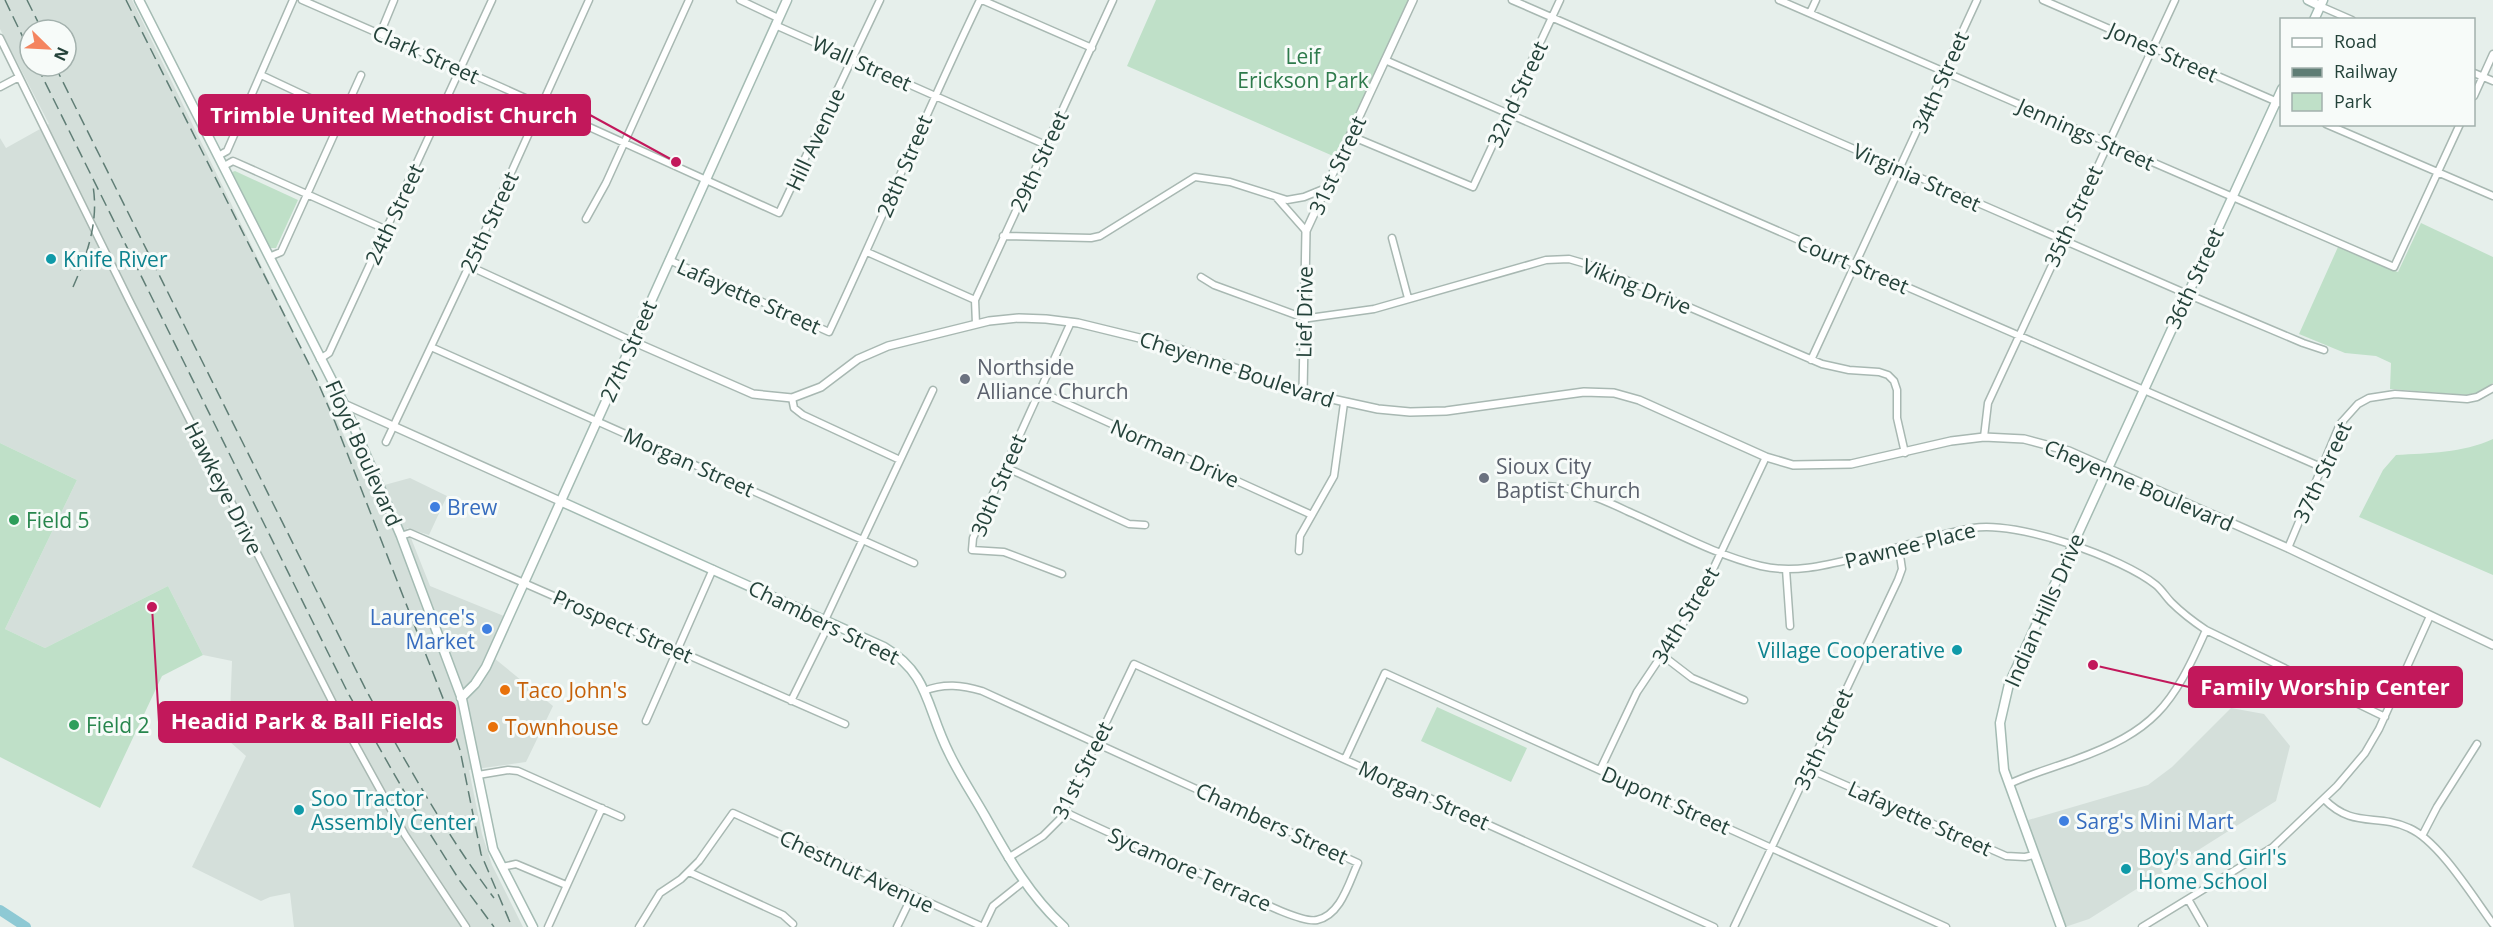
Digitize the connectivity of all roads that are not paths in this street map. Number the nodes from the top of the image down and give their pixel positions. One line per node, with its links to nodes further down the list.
1 (139, 0): 58 (main road, Floyd Boulevard)
2 (293, 0): 39 (street)
3 (302, 0): 28 (street, Clark Street)
4 (394, 0): 28 (street)
5 (492, 0): 35 (street, 24th Street)
6 (590, 0): 49 (street, 25th Street)
7 (689, 0): 56 (street)
8 (740, 0): 27 (street, Wall Street)
9 (787, 0): 27 (main road, 27th Street)
10 (880, 0): 33 (street, Hill Avenue)
11 (981, 0): 31 (street); 47 (street, 28th Street)
12 (1113, 0): 31 (street, 29th Street)
13 (1413, 0): 34 (street, 31st Street)
14 (1512, 0): 24 (street, Virginia Street)
15 (1560, 0): 24 (street, 32nd Street)
16 (1779, 0): 23 (street, Jennings Street)
17 (1816, 0): 23 (street)
18 (1977, 0): 36 (street, 34th Street)
19 (2043, 0): 30 (street, Jones Street)
20 (2175, 0): 30 (street, 35th Street)
21 (2308, 0): 22 (main road)
22 (2321, 3): 25 (main road); 26 (street)
23 (1810, 14): 36 (street, Jennings Street)
24 (1552, 17): 50 (street, 32nd Street); 60 (street, Virginia Street)
25 (2315, 18)
26 (2348, 18)
27 (777, 21): 33 (street, Wall Street); 62 (main road, 27th Street)
28 (380, 34): 35 (street, Clark Street)
29 (0, 38): 38 (street, Hawkeye Drive)
30 (2153, 47): 48 (street, Jones Street); 55 (street, 35th Street)
31 (1092, 48): 57 (street, 29th Street)
32 (2493, 54): 41 (street)
33 (853, 59): 47 (street, Wall Street); 68 (street, Hill Avenue)
34 (1385, 60): 50 (street, Court Street); 54 (street, 31st Street)
35 (461, 69): 49 (street, Clark Street); 70 (street, 24th Street)
36 (1945, 73): 55 (street, Jennings Street); 60 (street, 34th Street)
37 (2475, 74): 41 (street)
38 (18, 75)
39 (261, 75): 51 (street); 58 (street)
40 (361, 75): 51 (street)
41 (2482, 77): 44 (street); 46 (street)
42 (18, 78): 45 (street)
43 (19, 78): 167 (street, Hawkeye Drive)
44 (2493, 81)
45 (0, 87)
46 (2475, 94)
47 (934, 95): 57 (street, Wall Street); 75 (street, 28th Street)
48 (2278, 103): 67 (main road, 36th Street)
49 (543, 106): 56 (street, Clark Street); 79 (street, 25th Street)
50 (1509, 112): 54 (street, 32nd Street); 78 (street, Court Street)
51 (344, 114): 64 (street)
52 (2331, 126): 61 (street)
53 (2459, 126): 61 (street)
54 (1351, 136): 63 (street, 31st Street)
55 (2107, 143): 67 (street, Jennings Street); 74 (street, 35th Street)
56 (624, 144): 62 (street, Clark Street); 69 (street)
57 (1046, 145): 72 (street, 29th Street)
58 (218, 156): 59 (main road, Floyd Boulevard)
59 (224, 166): 64 (street); 76 (main road, Floyd Boulevard)
60 (1900, 169): 74 (street, Virginia Street); 78 (street, 34th Street)
61 (2439, 172): 65 (street); 67 (street, Jennings Street)
62 (705, 180): 68 (street, Clark Street); 77 (main road, 27th Street)
63 (1326, 188): 66 (street); 71 (street, 31st Street)
64 (308, 194): 70 (street); 76 (street)
65 (2493, 196)
66 (1277, 198): 71 (street); 72 (street)
67 (2231, 198): 81 (main road, 36th Street)
68 (779, 213)
69 (586, 219)
70 (387, 230): 92 (street, 24th Street)
71 (1306, 231): 84 (street, Lief Drive)
72 (1003, 237): 83 (street, 29th Street)
73 (1392, 238): 82 (street)
74 (2062, 239): 81 (street, Virginia Street); 88 (street, 35th Street)
75 (867, 252): 83 (street); 87 (street, 28th Street)
76 (269, 257): 92 (main road, Floyd Boulevard)
77 (669, 260): 87 (street, Lafayette Street); 89 (main road, 27th Street)
78 (1856, 265): 88 (street, Court Street); 93 (street, 34th Street)
79 (469, 266): 89 (street); 90 (street, 25th Street)
80 (1201, 277): 84 (street, Viking Drive)
81 (2187, 294): 91 (street, Virginia Street); 96 (main road, 36th Street)
82 (1408, 298): 84 (street, Viking Drive); 93 (street, Viking Drive)
83 (975, 300): 86 (street, 29th Street)
84 (1304, 318): 98 (street, Lief Drive)
85 (1071, 322): 86 (street, Cheyenne Boulevard); 97 (street, 30th Street); 98 (street, Cheyenne Boulevard)
86 (976, 324): 99 (street, Cheyenne Boulevard)
87 (829, 332)
88 (2018, 336): 96 (street, Court Street); 104 (street, 35th Street)
89 (632, 341): 99 (street, Cheyenne Boulevard); 102 (main road, 27th Street)
90 (431, 347): 102 (street, Morgan Street); 103 (street, 25th Street)
91 (2324, 350)
92 (320, 359): 101 (main road, Floyd Boulevard)
93 (1811, 360): 106 (street, Viking Drive)
94 (2493, 388): 110 (street, 37th Street)
95 (933, 390): 108 (street)
96 (2143, 390): 110 (street, Court Street); 111 (main road, 36th Street)
97 (1039, 391): 109 (street, 30th Street); 114 (street, Norman Drive)
98 (1303, 393): 100 (street, Cheyenne Boulevard)
99 (792, 398): 108 (street)
100 (1344, 403): 107 (street, Cheyenne Boulevard); 114 (street)
101 (344, 404): 103 (street, Chambers Street); 116 (main road, Floyd Boulevard)
102 (596, 421): 113 (main road, 27th Street); 117 (street, Morgan Street)
103 (394, 426): 105 (street, 25th Street); 113 (street, Chambers Street)
104 (1984, 436): 106 (street, Cheyenne Boulevard); 111 (street, Cheyenne Boulevard)
105 (386, 442)
106 (1905, 453): 107 (street, Cheyenne Boulevard)
107 (1766, 457): 122 (street, 34th Street)
108 (900, 460): 117 (street)
109 (1005, 467): 115 (street); 126 (street, 30th Street)
110 (2321, 467): 119 (street, 37th Street)
111 (2108, 468): 118 (main road, Indian Hills Drive); 119 (street, Cheyenne Boulevard)
112 (1546, 486): 122 (street, Pawnee Place)
113 (560, 501): 124 (main road, Chambers Street); 127 (main road, 27th Street)
114 (1312, 515): 121 (street)
115 (1145, 525)
116 (401, 536): 127 (street, Prospect Street); 137 (main road, Floyd Boulevard)
117 (863, 540): 123 (street, Morgan Street); 129 (street)
118 (2073, 546): 120 (street, Pawnee Place); 131 (street, Pawnee Place); 149 (main road, Indian Hills Drive)
119 (2288, 548): 128 (street, Cheyenne Boulevard)
120 (1899, 549): 125 (street, Pawnee Place); 146 (street, 35th Street)
121 (1299, 551)
122 (1721, 553): 125 (street, Pawnee Place); 134 (street, 34th Street)
123 (914, 563)
124 (713, 569): 129 (main road, Chambers Street); 133 (street)
125 (1786, 569): 130 (street)
126 (1062, 574)
127 (524, 583): 133 (street, Prospect Street); 137 (main road, 27th Street)
128 (2430, 616): 132 (street, Cheyenne Boulevard); 140 (street)
129 (827, 621): 136 (main road, Chambers Street); 139 (street)
130 (1790, 626)
131 (2206, 630): 140 (street, Pawnee Place); 149 (street)
132 (2493, 645)
133 (678, 650): 139 (street, Prospect Street); 141 (street)
134 (1662, 655): 138 (street); 147 (street, 34th Street)
135 (1134, 664): 143 (street, 31st Street); 145 (street, Morgan Street)
136 (924, 691): 143 (street, Chambers Street); 157 (main road)
137 (461, 698): 148 (main road, Floyd Boulevard)
138 (1744, 700)
139 (791, 701): 142 (street, Prospect Street)
140 (2385, 717): 150 (street)
141 (646, 721)
142 (845, 724)
143 (1096, 744): 152 (street, 31st Street); 158 (street, Chambers Street)
144 (2477, 744): 154 (street)
145 (1345, 759): 147 (street, Dupont Street); 174 (street, Morgan Street)
146 (1809, 769): 155 (street, 35th Street); 156 (street, Lafayette Street)
147 (1600, 770): 155 (street, Dupont Street)
148 (478, 775): 151 (street); 159 (main road, Floyd Boulevard)
149 (2009, 784): 156 (main road, Indian Hills Drive)
150 (2324, 800): 154 (street); 164 (street)
151 (602, 808): 153 (street); 162 (street)
152 (1065, 812): 157 (street, 31st Street); 158 (street, Sycamore Terrace)
153 (621, 817)
154 (2423, 834): 166 (street)
155 (1771, 847): 175 (street, 35th Street); 176 (street, Dupont Street)
156 (2034, 855): 177 (main road, Indian Hills Drive)
157 (1008, 858): 161 (main road)
158 (1358, 863)
159 (502, 867): 162 (street); 168 (main road, Floyd Boulevard)
160 (689, 872): 163 (street, Chestnut Avenue); 165 (street); 170 (street)
161 (1023, 882): 172 (street); 173 (main road)
162 (566, 885): 169 (street)
163 (912, 897): 171 (street); 172 (street, Chestnut Avenue)
164 (2188, 899): 178 (street); 179 (street)
165 (793, 924)
166 (2493, 924)
167 (466, 927)
168 (533, 927)
169 (548, 927)
170 (639, 927)
171 (897, 927)
172 (983, 927)
173 (1064, 927)
174 (1714, 927)
175 (1734, 927)
176 (1946, 927)
177 (2061, 927)
178 (2142, 927)
179 (2204, 927)

